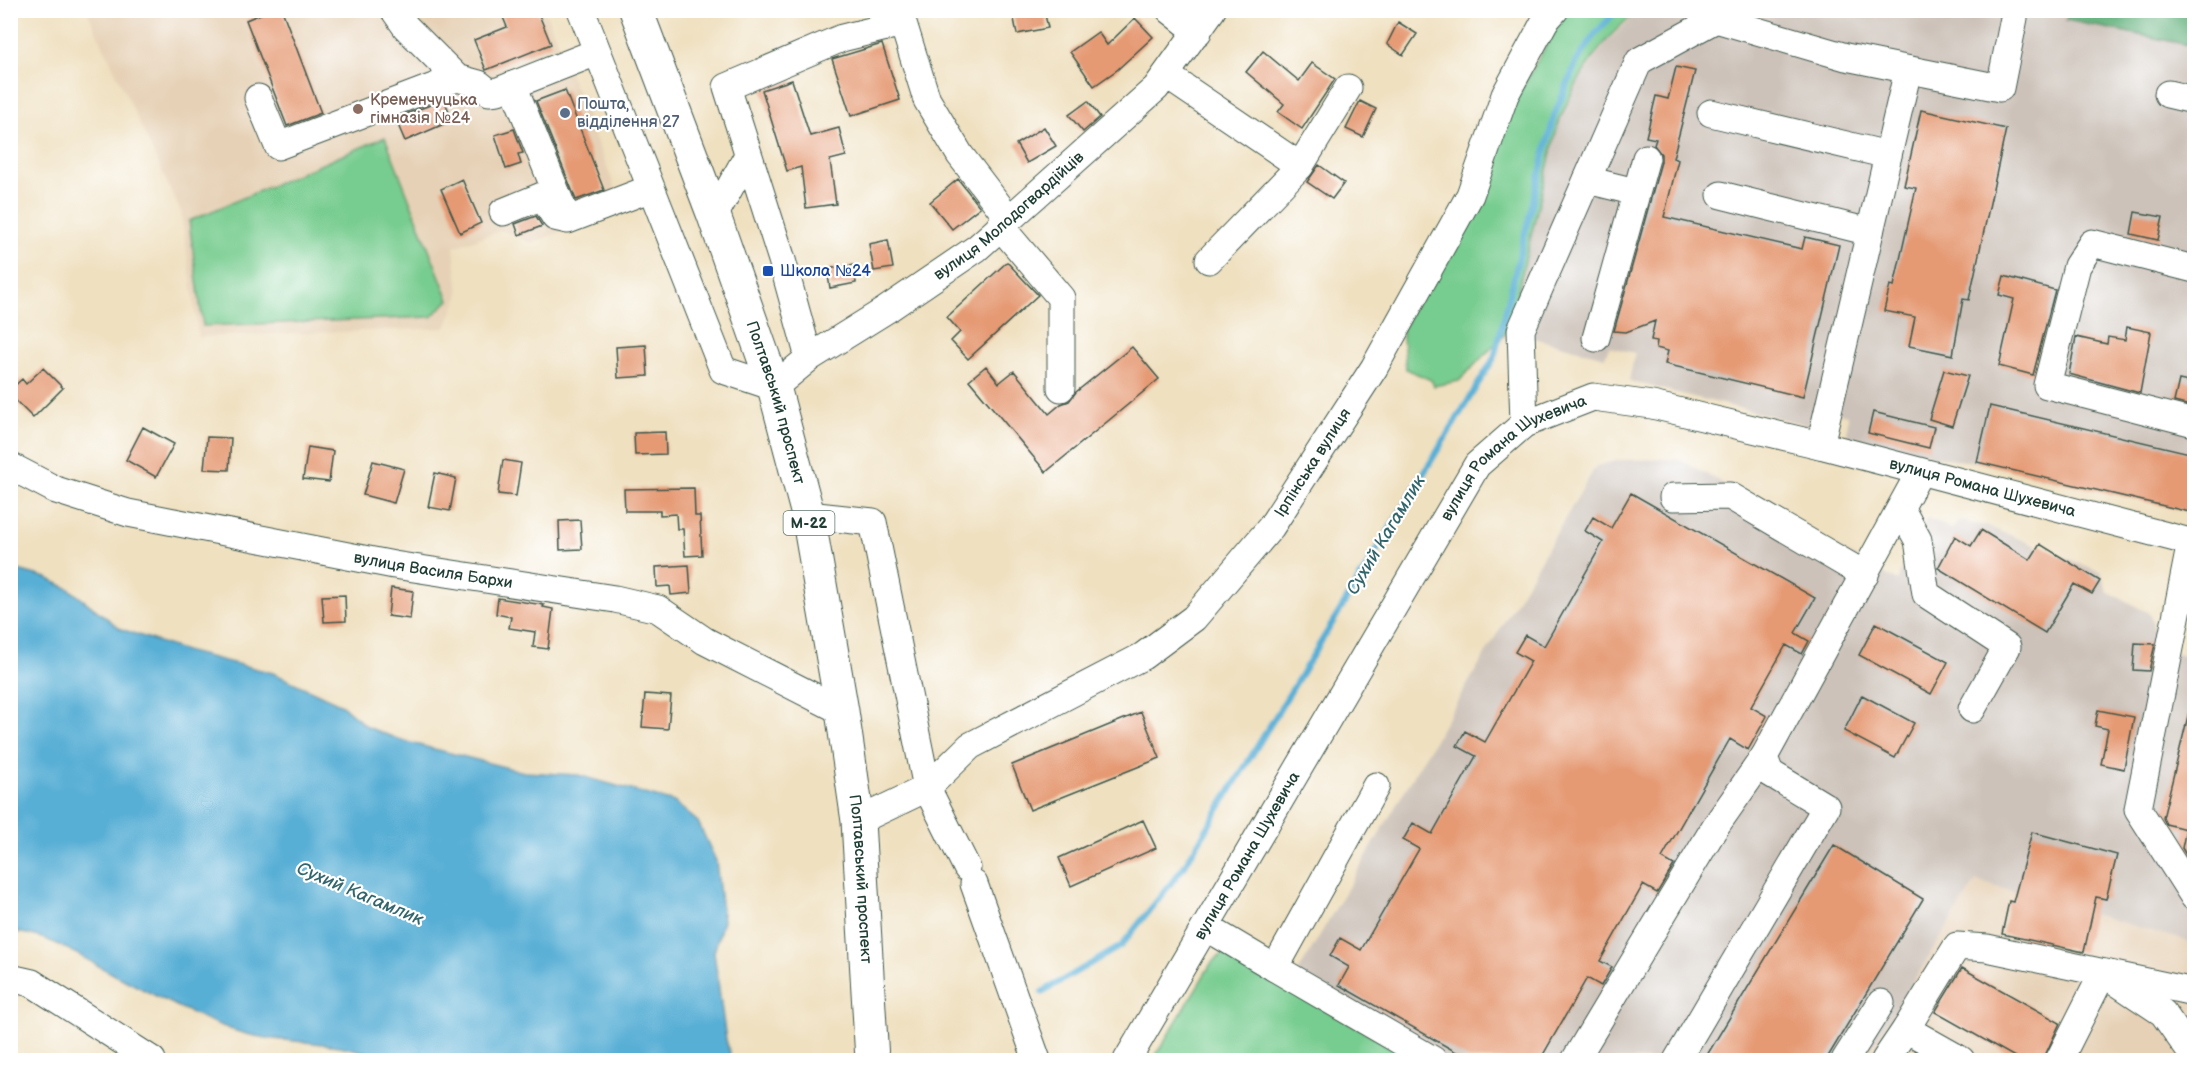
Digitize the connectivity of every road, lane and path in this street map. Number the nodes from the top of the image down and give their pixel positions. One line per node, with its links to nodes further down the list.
1 (394, 10): 11 (street)
2 (581, 10): 8 (street)
3 (636, 10): 27 (highway, Полтавський проспект / М-22)
4 (1170, 10): 7 (street)
5 (1555, 10): 52 (street, Ірпінська вулиця)
6 (2014, 18): 9 (street)
7 (1205, 21): 10 (street, вулиця Молодогвардійців)
8 (597, 52): 12 (street); 23 (street)
9 (1908, 70): 19 (street); 22 (street)
10 (1166, 75): 21 (street); 29 (street, вулиця Молодогвардійців)
11 (457, 78): 12 (street); 15 (street)
12 (513, 86): 28 (street)
13 (1348, 88): 21 (street)
14 (2168, 94): 16 (street)
15 (258, 98)
16 (2194, 100)
17 (1711, 113): 19 (street)
18 (748, 155): 27 (street); 29 (street); 34 (street)
19 (1888, 155): 30 (street)
20 (1646, 158): 24 (street)
21 (1300, 166): 31 (street)
22 (1587, 180): 24 (street); 38 (street)
23 (649, 189): 28 (street); 35 (street)
24 (1636, 192): 33 (street)
25 (1721, 195): 30 (street)
26 (503, 212): 28 (street)
27 (714, 216): 35 (highway, Полтавський проспект / М-22)
28 (568, 220)
29 (1004, 223): 34 (street, вулиця Молодогвардійців); 36 (street)
30 (1870, 232): 39 (street)
31 (1209, 260)
32 (2194, 269): 37 (street)
33 (1596, 338)
34 (808, 358): 35 (street, вулиця Молодогвардійців)
35 (774, 387): 44 (highway, Полтавський проспект / М-22)
36 (1061, 388)
37 (2194, 423)
38 (1524, 424): 39 (street, вулиця Романа Шухевича); 55 (street, вулиця Романа Шухевича)
39 (1820, 445): 41 (street, вулиця Романа Шухевича)
40 (10, 466): 49 (street, вулиця Василя Бархи)
41 (1920, 472): 43 (street); 45 (street, вулиця Романа Шухевича)
42 (1673, 497): 46 (street)
43 (1901, 509): 46 (street); 48 (street)
44 (808, 515): 49 (highway, Полтавський проспект / М-22); 52 (street)
45 (2193, 543): 47 (street)
46 (1865, 575): 50 (street)
47 (2186, 616): 54 (street)
48 (1972, 709)
49 (842, 711): 53 (highway, Полтавський проспект / М-22)
50 (1764, 758): 68 (street); 69 (street)
51 (1376, 786): 56 (street)
52 (927, 788): 53 (street, Ірпінська вулиця); 65 (street)
53 (858, 821): 64 (highway, Полтавський проспект / М-22)
54 (2194, 897)
55 (1206, 927): 56 (street); 66 (street, вулиця Романа Шухевича)
56 (1275, 968): 67 (street)
57 (2103, 973): 59 (street); 61 (street); 62 (street); 73 (street)
58 (10, 978): 63 (street)
59 (2194, 992)
60 (1881, 1004): 70 (street)
61 (1906, 1029): 71 (street); 72 (street)
62 (2194, 1058)
63 (152, 1060)
64 (872, 1060)
65 (1037, 1060)
66 (1127, 1060)
67 (1433, 1060)
68 (1575, 1060)
69 (1677, 1060)
70 (1845, 1060)
71 (1885, 1060)
72 (1961, 1060)
73 (2059, 1060)

